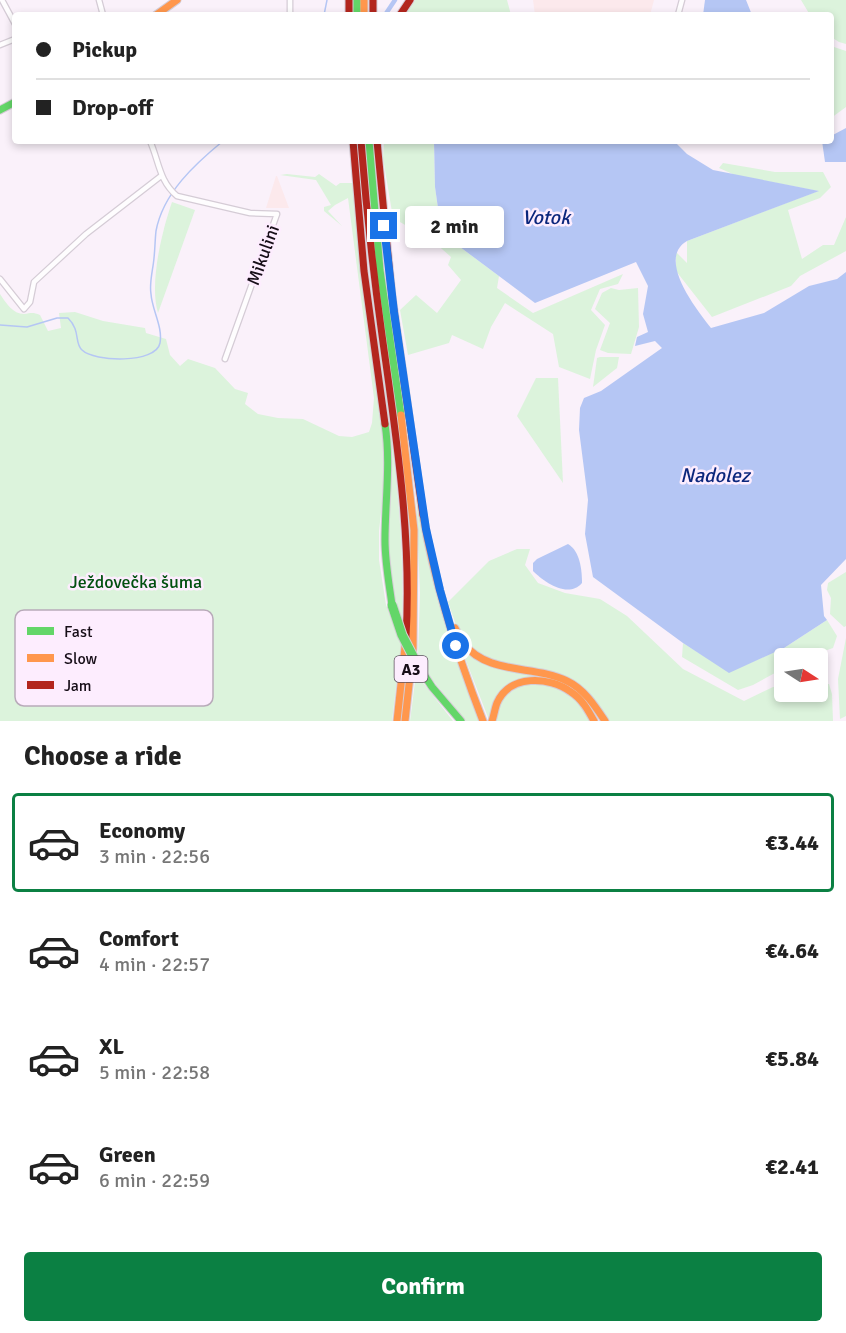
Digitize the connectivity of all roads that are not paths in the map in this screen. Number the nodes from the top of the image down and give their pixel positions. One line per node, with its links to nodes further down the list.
1 (2, 0): 4 (street)
2 (177, 0): 3 (main road)
3 (160, 12)
4 (12, 18)
5 (151, 144): 10 (street)
6 (353, 144): 14 (main road, bridge)
7 (361, 144): 15 (main road, A3)
8 (369, 144): 16 (main road, A3)
9 (377, 144): 13 (main road)
10 (161, 176): 11 (street); 12 (street, Mikulini)
11 (0, 279)
12 (225, 359)
13 (440, 590): 17 (main road); 20 (main road)
14 (457, 719)
15 (397, 721)
16 (405, 721)
17 (483, 721)
18 (492, 721): 19 (main road)
19 (594, 721)
20 (605, 721)

